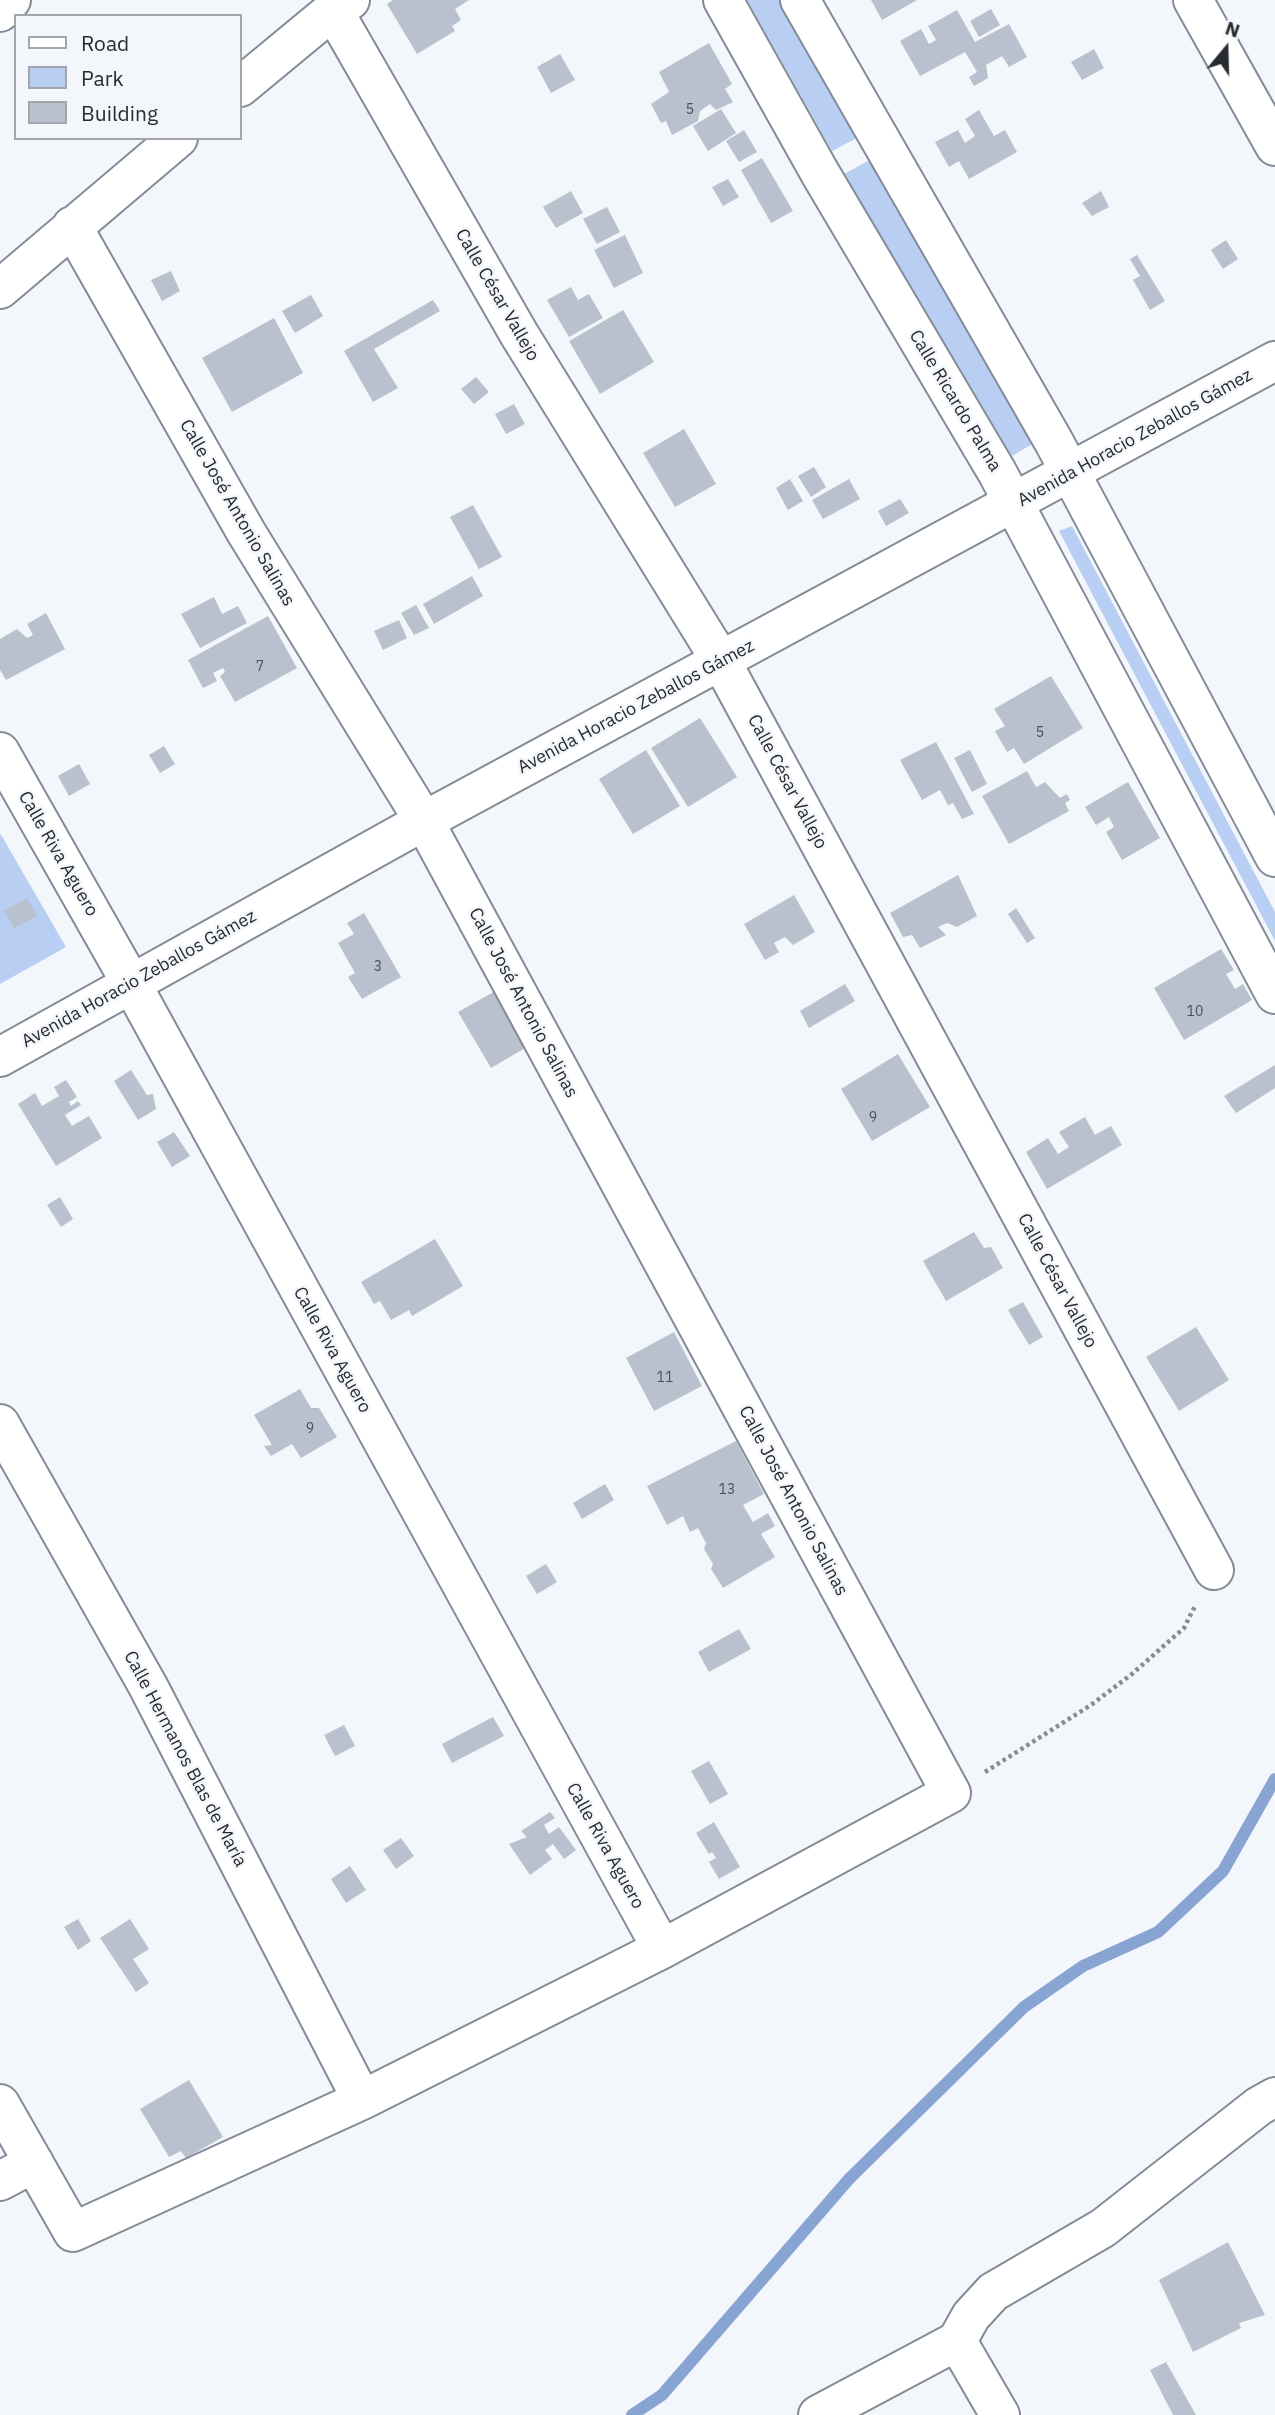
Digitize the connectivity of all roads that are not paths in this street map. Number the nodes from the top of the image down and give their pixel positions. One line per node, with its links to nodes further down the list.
1 (11, 0): 6 (street)
2 (723, 0): 14 (street, Calle Ricardo Palma)
3 (800, 0): 13 (street)
4 (1193, 0): 9 (street)
5 (341, 5): 7 (street); 15 (street, Calle César Vallejo)
6 (0, 12)
7 (242, 85)
8 (176, 140): 10 (street)
9 (1275, 146)
10 (72, 226): 11 (street); 17 (street, Calle José Antonio Salinas)
11 (0, 289)
12 (1275, 361): 13 (street, Avenida Horacio Zeballos Gámez)
13 (1069, 472): 14 (street, Avenida Horacio Zeballos Gámez); 18 (street)
14 (1014, 504): 15 (street, Avenida Horacio Zeballos Gámez); 20 (street, Calle Ricardo Palma)
15 (721, 661): 17 (street, Avenida Horacio Zeballos Gámez); 23 (street, Calle César Vallejo)
16 (0, 752): 19 (street, Calle Riva Aguero)
17 (424, 821): 19 (street, Avenida Horacio Zeballos Gámez); 24 (street, Calle José Antonio Salinas)
18 (1275, 857)
19 (131, 983): 21 (street, Avenida Horacio Zeballos Gámez); 24 (street, Calle Riva Aguero)
20 (1275, 994)
21 (0, 1057)
22 (0, 1424): 26 (street, Calle Hermanos Blas de María)
23 (1214, 1570)
24 (662, 1949): 26 (street)
25 (1275, 2096): 30 (street)
26 (362, 2099): 28 (street)
27 (0, 2104): 28 (street)
28 (34, 2163): 29 (street)
29 (0, 2181)
30 (957, 2340): 31 (street); 32 (street)
31 (818, 2415)
32 (1000, 2415)

